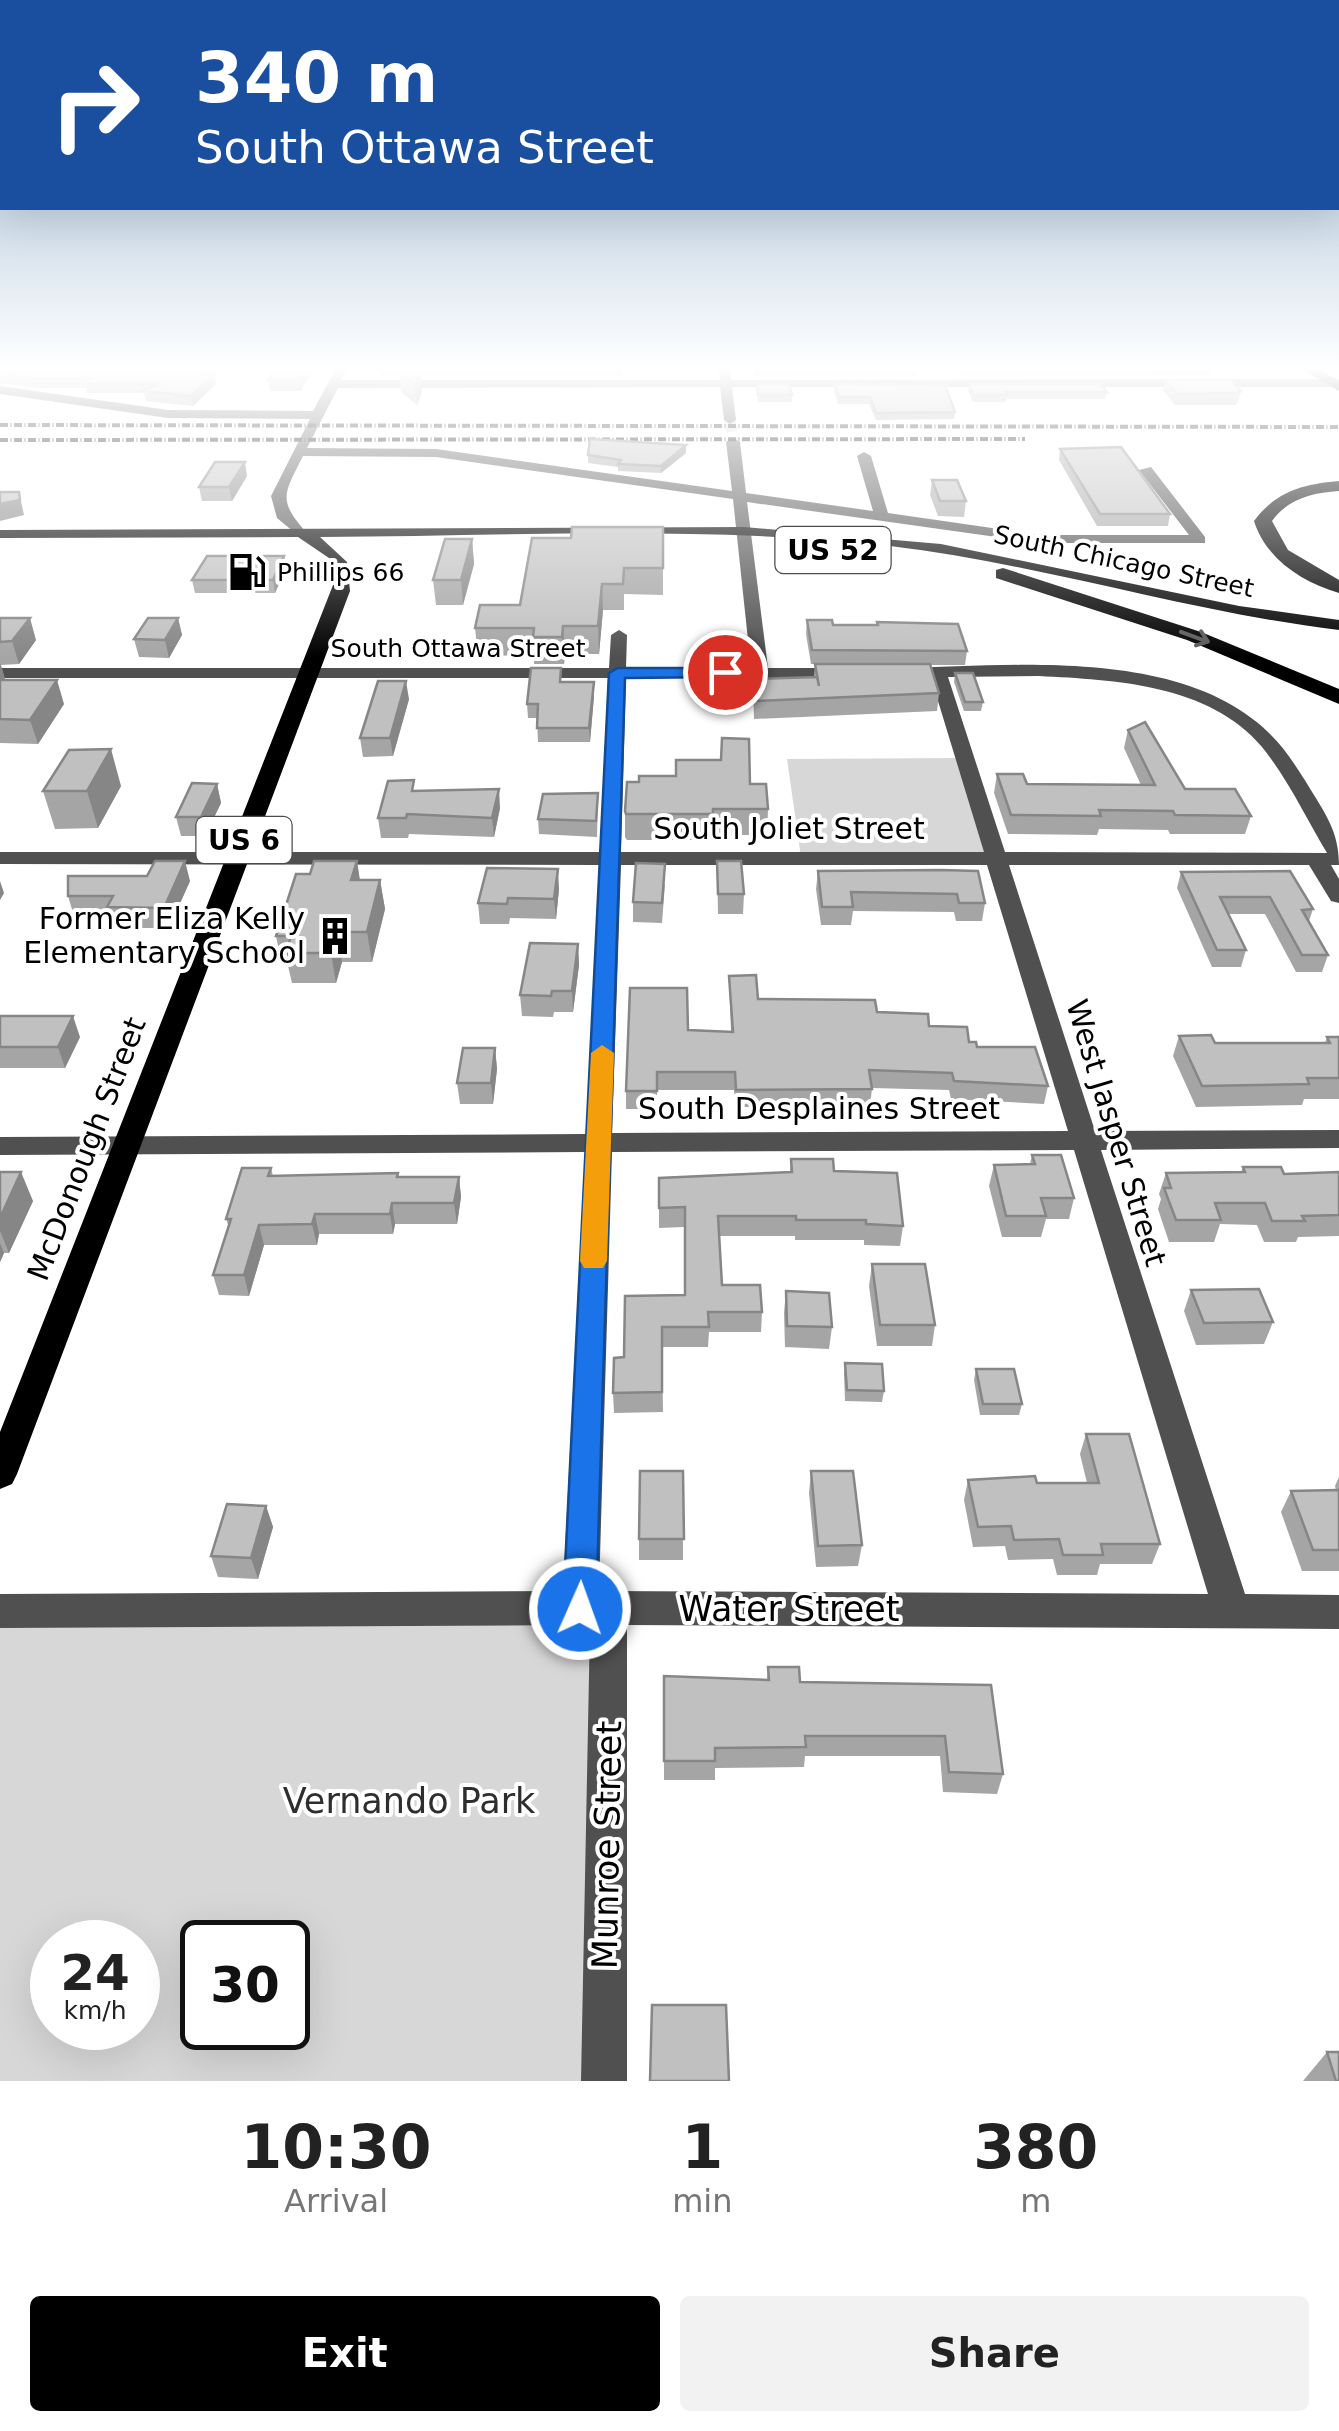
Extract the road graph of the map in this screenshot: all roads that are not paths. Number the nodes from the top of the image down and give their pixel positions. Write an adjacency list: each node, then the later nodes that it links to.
1 (292, 463): 10 (street)
2 (509, 463): 7 (street)
3 (736, 463): 7 (street)
4 (866, 463): 8 (street)
5 (1146, 470): 8 (street)
6 (1339, 486): 14 (highway)
7 (740, 495): 8 (street); 11 (street)
8 (882, 516)
9 (0, 534): 10 (main road, South Chicago Street)
10 (310, 538): 11 (main road, South Chicago Street / US 52); 12 (main road, South Chicago Street); 22 (main road, McDonough Street / US 6)
11 (744, 538): 13 (main road, South Chicago Street / US 52); 15 (main road, South Chicago Street / US 52); 18 (street)
12 (0, 546)
13 (1003, 574): 17 (main road, South Chicago Street / US 52); 25 (highway, one-way to 25)
14 (1339, 587)
15 (1339, 625)
16 (619, 635): 23 (street, Munroe Street)
17 (1339, 636)
18 (760, 672): 19 (street, South Ottawa Street); 23 (street, South Ottawa Street)
19 (859, 672)
20 (878, 672): 24 (street)
21 (0, 673): 22 (street, South Ottawa Street)
22 (310, 673): 23 (street, South Ottawa Street); 26 (main road, McDonough Street / US 6)
23 (618, 673): 30 (street, Munroe Street)
24 (938, 673): 28 (street, West Jasper Street); 29 (street)
25 (1339, 697)
26 (237, 857): 27 (street, South Joliet Street); 30 (street, South Joliet Street); 35 (main road, McDonough Street / US 6)
27 (0, 858)
28 (996, 858): 29 (street, South Joliet Street); 30 (street, South Joliet Street); 33 (street, West Jasper Street)
29 (1331, 858): 31 (street)
30 (610, 859): 34 (street, Munroe Street)
31 (1339, 896)
32 (1339, 1139): 33 (street, South Desplaines Street)
33 (1084, 1140): 34 (street, South Desplaines Street); 40 (street, West Jasper Street)
34 (598, 1142): 35 (street, South Desplaines Street); 38 (street, Munroe Street)
35 (126, 1145): 36 (street, South Desplaines Street); 37 (main road, McDonough Street / US 6)
36 (0, 1146)
37 (0, 1474)
38 (594, 1608): 39 (street, Water Street); 40 (street, Water Street); 42 (street, Munroe Street)
39 (0, 1611)
40 (1232, 1612): 41 (street, Water Street)
41 (1339, 1612)
42 (604, 2081)

